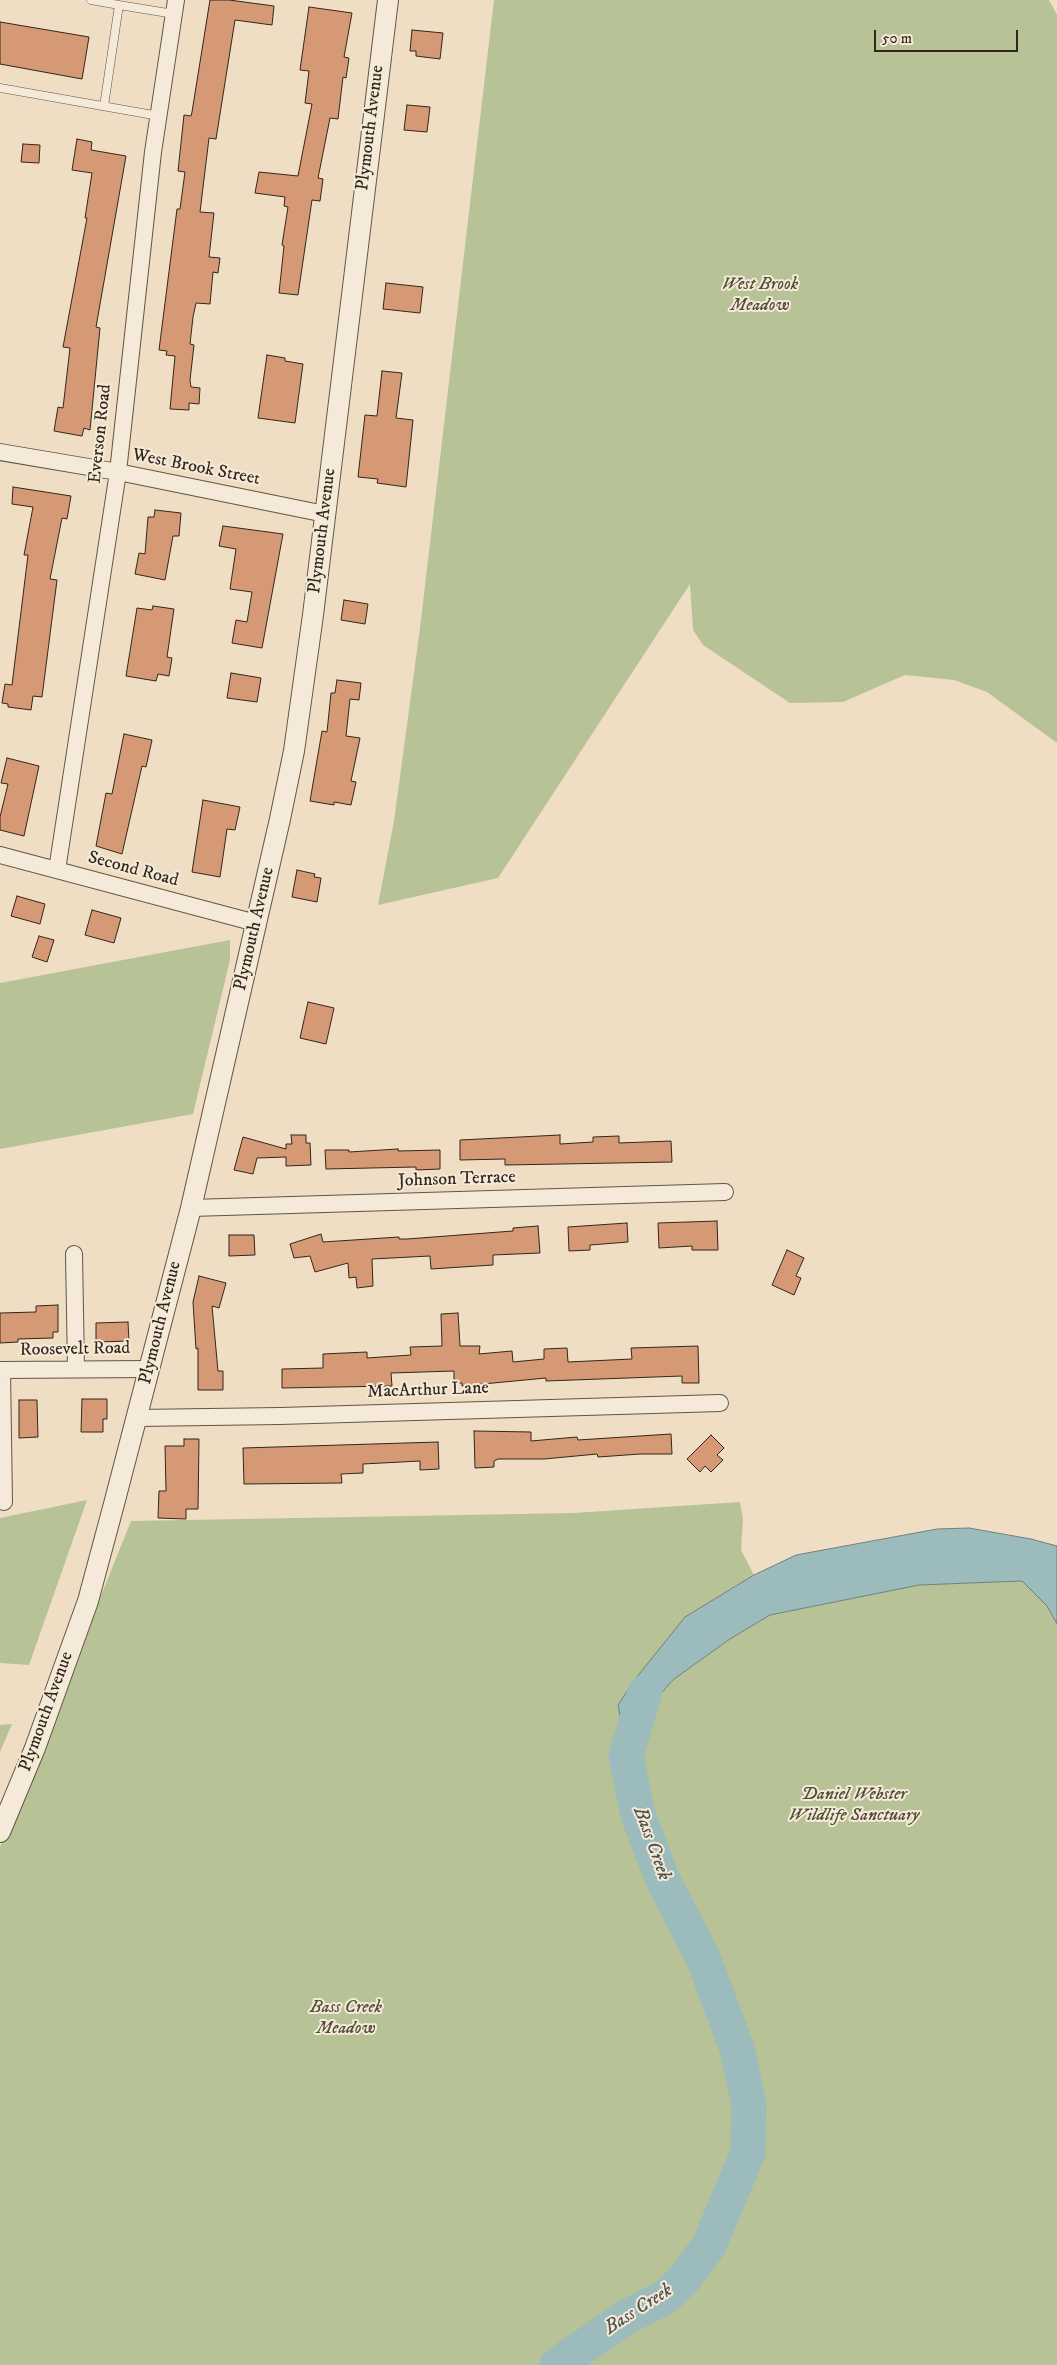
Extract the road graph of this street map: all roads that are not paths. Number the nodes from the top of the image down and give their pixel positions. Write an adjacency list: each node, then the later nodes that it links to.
1 (91, 0): 3 (lane)
2 (388, 0): 10 (street, Plymouth Avenue)
3 (119, 5): 4 (lane); 6 (lane)
4 (175, 7): 7 (street, Everson Road)
5 (0, 88): 6 (lane)
6 (104, 106): 7 (lane)
7 (159, 116): 9 (street, Everson Road)
8 (0, 452): 9 (street, West Brook Street)
9 (118, 472): 10 (street, West Brook Street); 12 (street, Everson Road)
10 (325, 514): 13 (street, Plymouth Avenue)
11 (0, 855): 12 (street, Second Road)
12 (57, 870): 13 (street, Second Road)
13 (256, 923): 15 (street, Plymouth Avenue)
14 (725, 1192): 15 (street, Johnson Terrace)
15 (191, 1208): 18 (street, Plymouth Avenue)
16 (74, 1254): 17 (street)
17 (76, 1369): 18 (street, Roosevelt Road); 19 (street, Roosevelt Road)
18 (150, 1369): 21 (street, Plymouth Avenue)
19 (1, 1370): 22 (street)
20 (720, 1403): 21 (street, MacArthur Lane)
21 (137, 1418): 23 (street, Plymouth Avenue)
22 (4, 1502)
23 (0, 1832)

